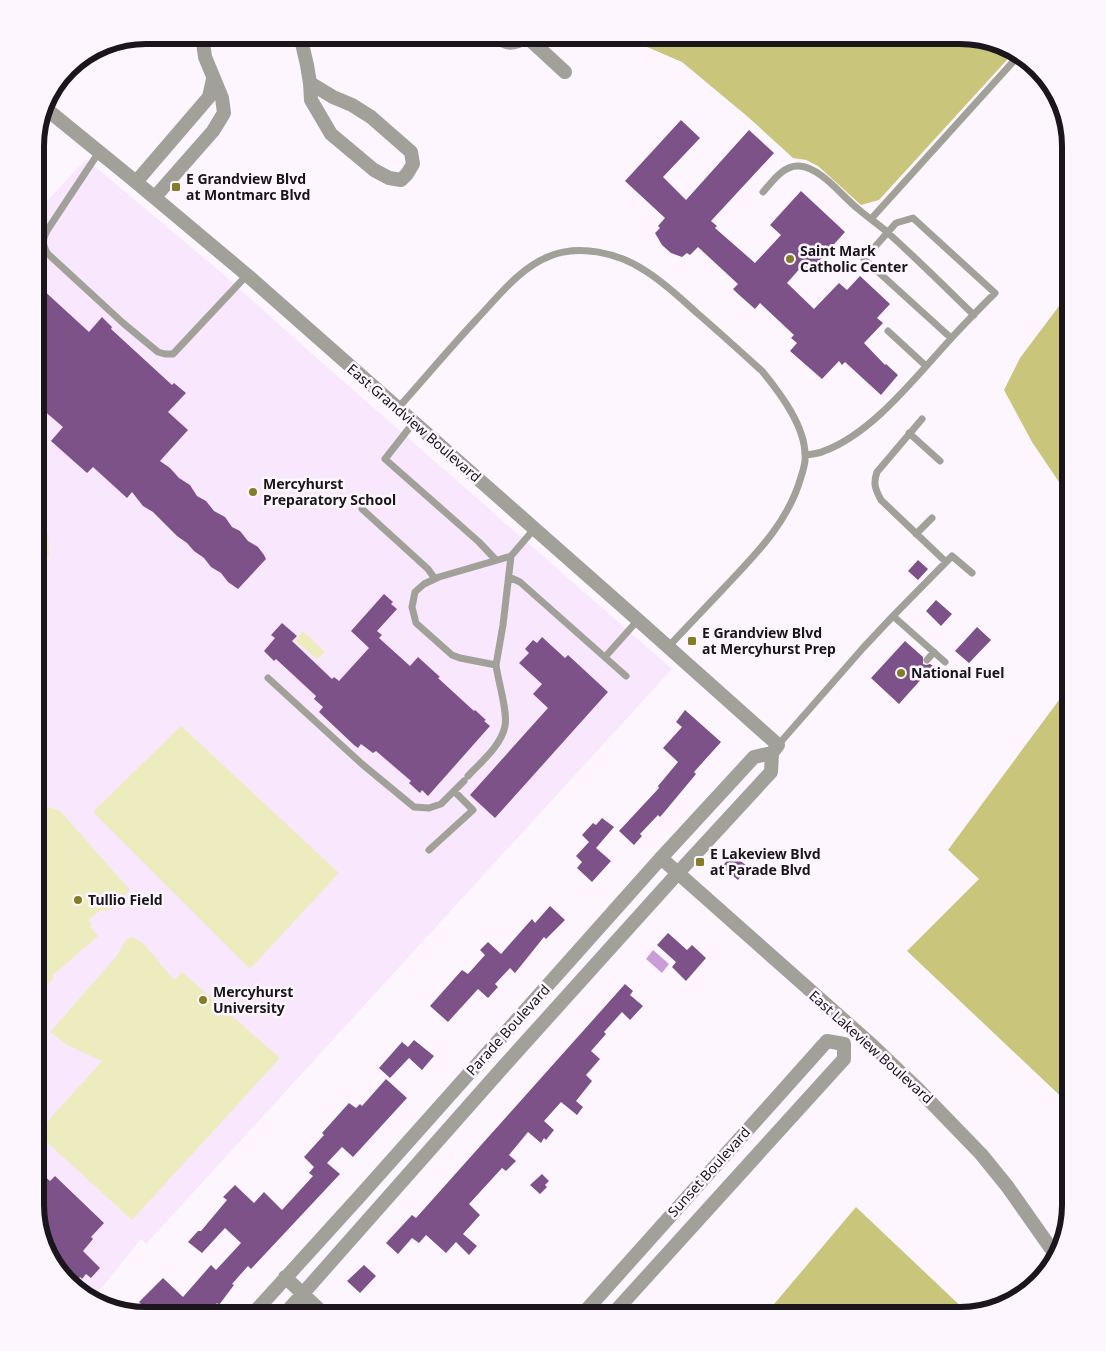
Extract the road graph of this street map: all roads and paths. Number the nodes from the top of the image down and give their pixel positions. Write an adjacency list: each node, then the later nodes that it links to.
1 (203, 44): 6 (street)
2 (302, 44): 7 (street)
3 (535, 44): 5 (street)
4 (1015, 60): 13 (lane)
5 (565, 72)
6 (213, 79): 10 (street); 12 (street)
7 (310, 83): 7 (street)
8 (50, 112): 9 (street, East Grandview Boulevard)
9 (99, 152): 10 (street, East Grandview Boulevard); 15 (lane)
10 (136, 182): 12 (street, East Grandview Boulevard)
11 (763, 192): 13 (lane)
12 (155, 197): 17 (street, East Grandview Boulevard)
13 (871, 219): 14 (lane)
14 (888, 232): 18 (lane); 18 (lane); 20 (lane)
15 (44, 238)
16 (44, 244): 17 (lane)
17 (247, 275): 22 (street, East Grandview Boulevard)
18 (974, 315): 20 (lane)
19 (888, 331): 21 (lane)
20 (951, 338): 21 (lane)
21 (926, 366): 26 (lane)
22 (398, 408): 24 (street, East Grandview Boulevard); 26 (lane)
23 (922, 419): 25 (lane)
24 (414, 422): 30 (street, East Grandview Boulevard); 33 (lane)
25 (909, 432): 27 (lane); 31 (lane)
26 (806, 455): 40 (lane)
27 (940, 461)
28 (362, 509): 37 (lane)
29 (932, 518): 31 (lane)
30 (535, 528): 32 (lane); 39 (street, East Grandview Boulevard)
31 (916, 534): 34 (lane)
32 (512, 556): 33 (lane); 36 (lane)
33 (496, 560): 37 (lane)
34 (946, 562): 35 (lane); 38 (lane)
35 (972, 572)
36 (509, 577): 42 (lane); 45 (lane)
37 (435, 579): 45 (lane)
38 (893, 616): 41 (lane); 48 (lane)
39 (638, 620): 40 (street, East Grandview Boulevard); 42 (lane)
40 (668, 647): 48 (street, East Grandview Boulevard)
41 (934, 652): 43 (lane); 44 (lane)
42 (604, 657): 46 (lane)
43 (927, 660)
44 (945, 662)
45 (496, 665): 49 (lane)
46 (626, 676)
47 (268, 678): 49 (lane)
48 (775, 749): 51 (street, Parade Boulevard); 52 (street, Parade Boulevard)
49 (454, 791): 50 (lane)
50 (428, 850)
51 (661, 858): 52 (street, East Lakeview Boulevard); 56 (street, Parade Boulevard)
52 (677, 874): 53 (street, East Lakeview Boulevard); 57 (street, Parade Boulevard)
53 (856, 1032): 54 (street, Sunset Boulevard); 55 (street, East Lakeview Boulevard)
54 (844, 1044): 61 (street, Sunset Boulevard); 62 (street, Sunset Boulevard)
55 (1052, 1250)
56 (285, 1277): 57 (street); 58 (street, Parade Boulevard)
57 (303, 1294): 59 (street, Parade Boulevard); 60 (street)
58 (258, 1307)
59 (291, 1307)
60 (316, 1307)
61 (589, 1307)
62 (619, 1307)

